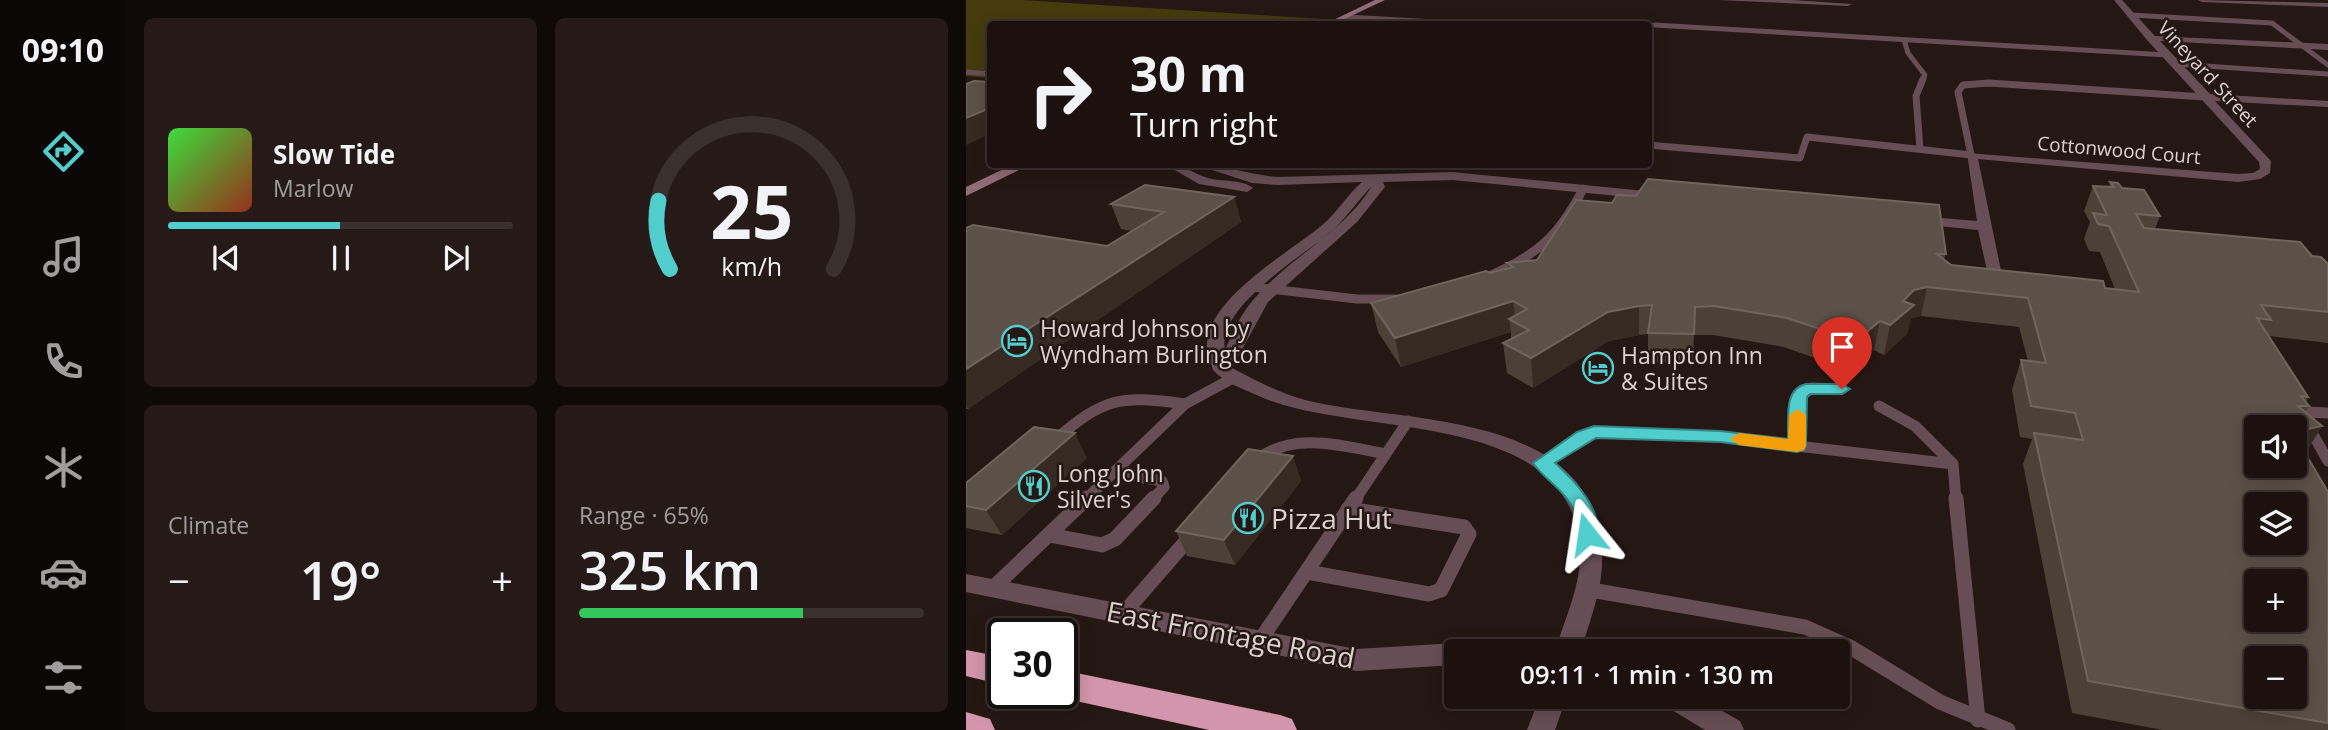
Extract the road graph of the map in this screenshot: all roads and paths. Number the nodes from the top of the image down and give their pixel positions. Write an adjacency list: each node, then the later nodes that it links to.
1 (1381, 0): 10 (main road)
2 (1722, 0): 3 (street)
3 (1802, 0)
4 (2118, 0): 9 (street, Vineyard Street)
5 (2202, 0): 7 (street)
6 (2313, 0): 8 (street)
7 (2242, 1): 8 (street)
8 (2326, 6)
9 (2131, 15): 14 (street, Vineyard Street); 16 (lane)
10 (1346, 17): 11 (main road); 12 (lane)
11 (1336, 21)
12 (1417, 21)
13 (1654, 25): 15 (lane)
14 (2150, 38): 16 (street); 18 (street, Vineyard Street)
15 (1904, 40): 18 (lane); 27 (lane)
16 (2304, 46): 17 (street); 20 (lane)
17 (2328, 47)
18 (2167, 55): 19 (street, Vineyard Street)
19 (2175, 65): 23 (lane); 24 (street, Vineyard Street)
20 (2328, 65)
21 (966, 72): 22 (lane)
22 (987, 74)
23 (2328, 74)
24 (2205, 97): 25 (street); 28 (lane); 32 (street, Vineyard Street)
25 (2328, 104)
26 (1652, 145): 27 (lane)
27 (1920, 149): 28 (lane)
28 (1971, 155): 32 (street, Cottonwood Court); 39 (street)
29 (1017, 168): 36 (main road)
30 (1178, 168): 34 (street)
31 (1216, 168): 33 (street)
32 (2264, 173)
33 (1378, 182): 34 (street); 35 (street); 42 (street)
34 (1359, 187): 41 (street)
35 (1583, 189): 37 (street); 40 (lane)
36 (966, 192)
37 (1680, 198)
38 (1901, 218): 39 (street)
39 (1984, 226): 43 (street)
40 (1481, 279)
41 (1252, 286): 42 (lane); 45 (street)
42 (1275, 289): 44 (lane); 45 (street)
43 (1997, 290)
44 (1402, 298)
45 (1228, 373): 47 (lane); 50 (street)
46 (1842, 389): 52 (lane)
47 (1185, 404): 51 (lane); 57 (lane)
48 (1879, 406): 56 (lane)
49 (2328, 413): 54 (lane)
50 (1408, 421): 53 (lane); 55 (street)
51 (1048, 446)
52 (1797, 446): 55 (lane); 56 (lane)
53 (1386, 454): 58 (lane); 59 (lane)
54 (2328, 461)
55 (1542, 463): 65 (street)
56 (1953, 464): 75 (lane)
57 (1113, 473): 61 (lane); 61 (lane)
58 (1243, 475)
59 (1349, 509): 62 (lane); 62 (lane)
60 (1200, 525): 66 (lane)
61 (1049, 535): 64 (lane)
62 (1307, 572): 68 (lane)
63 (966, 583): 64 (street, East Frontage Road)
64 (993, 588): 66 (street, East Frontage Road)
65 (1584, 589): 67 (street); 75 (lane)
66 (1123, 614): 68 (street, East Frontage Road)
67 (1571, 639)
68 (1259, 642): 69 (street, East Frontage Road)
69 (1444, 655)
70 (966, 663): 71 (highway)
71 (987, 668)
72 (1078, 687): 78 (highway)
73 (1549, 709): 79 (street)
74 (1694, 709): 80 (street)
75 (1978, 720): 81 (lane)
76 (966, 727): 77 (highway)
77 (978, 730)
78 (1280, 730)
79 (1541, 730)
80 (1730, 730)
81 (2008, 730)

